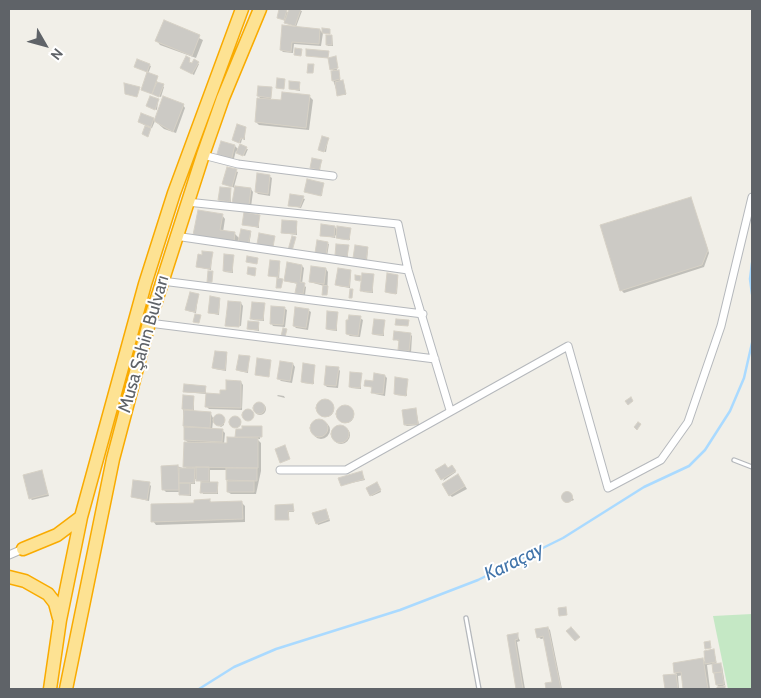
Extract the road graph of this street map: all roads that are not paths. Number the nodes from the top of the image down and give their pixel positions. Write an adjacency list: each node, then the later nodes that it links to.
1 (242, 9): 17 (highway, Musa Şahin Bulvarı)
2 (260, 9): 3 (highway, Musa Şahin Bulvarı)
3 (203, 154): 4 (street); 6 (highway, Musa Şahin Bulvarı)
4 (333, 176)
5 (752, 197): 13 (street)
6 (187, 202): 7 (highway, Musa Şahin Bulvarı); 8 (street)
7 (175, 236): 8 (street); 9 (highway, Musa Şahin Bulvarı)
8 (408, 270): 10 (street)
9 (162, 281): 10 (street); 11 (highway, Musa Şahin Bulvarı)
10 (423, 314): 12 (street)
11 (149, 323): 12 (street); 24 (highway, Musa Şahin Bulvarı)
12 (435, 359): 13 (street)
13 (450, 410): 16 (street)
14 (734, 460): 15 (lane)
15 (752, 467)
16 (280, 470)
17 (81, 517): 18 (highway); 22 (highway, Musa Şahin Bulvarı)
18 (23, 549): 19 (street)
19 (9, 554)
20 (9, 577): 22 (highway)
21 (466, 618): 25 (lane)
22 (60, 620): 23 (highway, Musa Şahin Bulvarı)
23 (50, 689)
24 (66, 689)
25 (479, 689)

